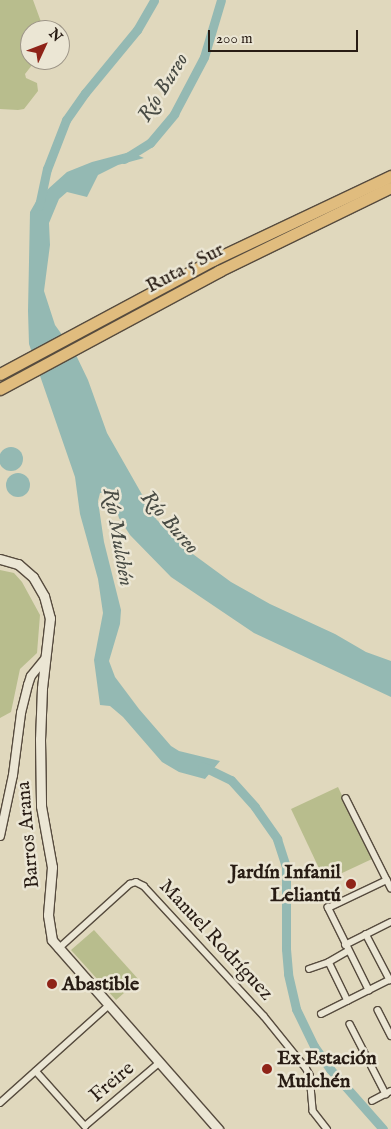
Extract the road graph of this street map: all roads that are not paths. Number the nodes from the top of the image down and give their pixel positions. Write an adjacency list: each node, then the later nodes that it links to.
1 (391, 176): 3 (highway, Ruta 5 Sur)
2 (391, 187): 4 (highway, Ruta 5 Sur)
3 (4, 371)
4 (0, 389)
5 (0, 559): 6 (main road, Barros Arana)
6 (45, 659): 8 (street); 14 (main road, Barros Arana)
7 (346, 798): 9 (street)
8 (0, 836)
9 (387, 880): 10 (street); 13 (street)
10 (391, 888)
11 (391, 922): 12 (street)
12 (366, 934): 13 (street); 17 (street)
13 (346, 948): 15 (street); 18 (street)
14 (58, 949): 20 (main road, Barros Arana); 31 (street, Manuel Rodríguez)
15 (329, 962): 16 (street); 19 (street)
16 (309, 969)
17 (390, 980): 18 (street)
18 (369, 991): 19 (street)
19 (348, 1001): 22 (street)
20 (108, 1006): 25 (main road, Barros Arana); 26 (street)
21 (378, 1010): 24 (street)
22 (321, 1014)
23 (350, 1024): 27 (street)
24 (391, 1036)
25 (159, 1063): 26 (street, Freire); 30 (main road, Barros Arana)
26 (36, 1071): 29 (street)
27 (388, 1092): 28 (street)
28 (372, 1100)
29 (0, 1103)
30 (218, 1129)
31 (327, 1129)

